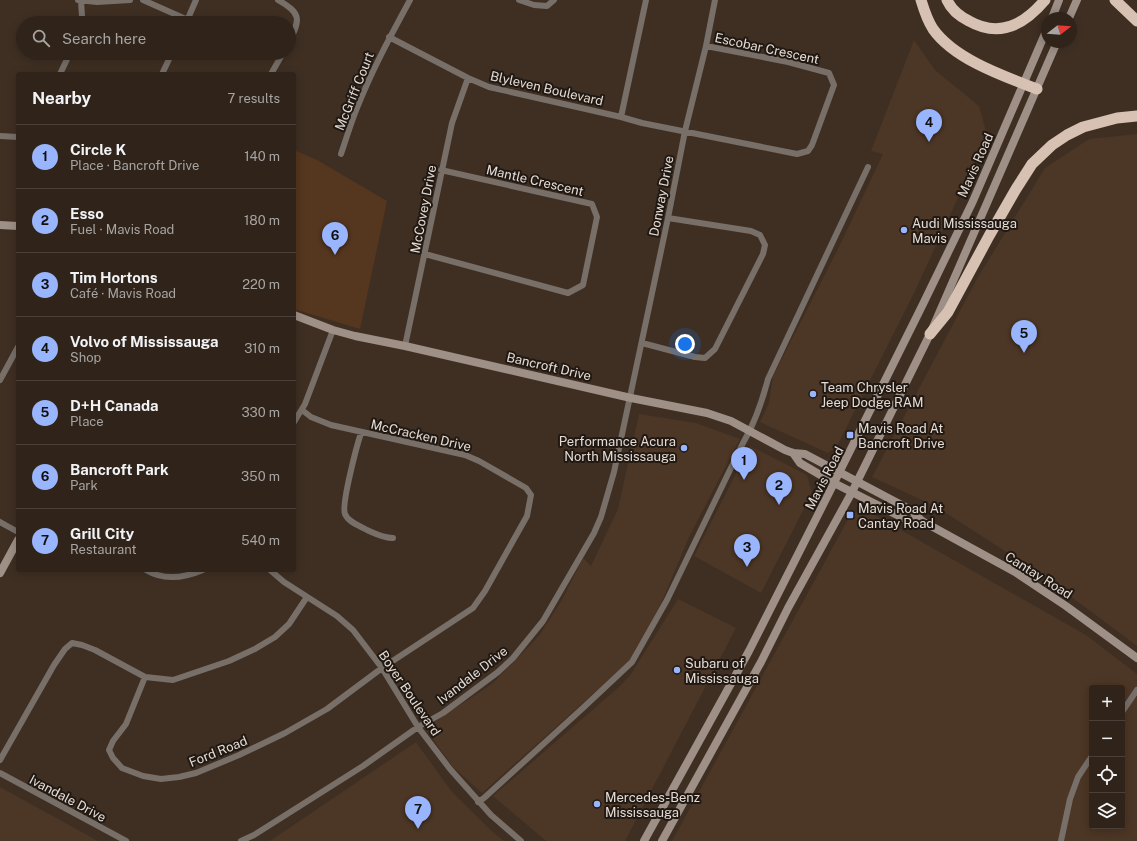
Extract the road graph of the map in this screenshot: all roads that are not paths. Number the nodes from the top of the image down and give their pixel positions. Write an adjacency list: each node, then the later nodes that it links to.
1 (79, 0): 2 (street); 19 (street)
2 (130, 0)
3 (142, 0): 20 (street)
4 (196, 0): 21 (street)
5 (278, 0): 22 (street)
6 (410, 0): 26 (street, McGriff Court)
7 (519, 0): 8 (street)
8 (554, 0)
9 (646, 0): 40 (street)
10 (715, 0): 28 (street, Donway Drive)
11 (921, 0): 37 (highway)
12 (947, 0): 13 (highway)
13 (1045, 0)
14 (1059, 0): 17 (main road)
15 (1077, 0): 18 (main road)
16 (1114, 0): 24 (highway)
17 (1054, 12)
18 (1072, 12)
19 (82, 16)
20 (176, 16)
21 (189, 16)
22 (296, 16)
23 (296, 16): 25 (street)
24 (1137, 21)
25 (296, 28)
26 (389, 37): 36 (street, Blyleven Boulevard); 44 (street, McGriff Court)
27 (1041, 43): 37 (main road, Mavis Road)
28 (706, 46): 41 (street, Donway Drive); 41 (street, Escobar Crescent)
29 (1054, 48): 38 (main road, Mavis Road)
30 (67, 60): 33 (street)
31 (169, 60): 34 (street)
32 (279, 60): 35 (street)
33 (61, 72)
34 (163, 72)
35 (272, 72)
36 (468, 78): 40 (street, Blyleven Boulevard); 46 (street, McCovey Drive)
37 (1024, 84): 38 (highway); 64 (main road, Mavis Road)
38 (1037, 89): 53 (main road, Mavis Road)
39 (1137, 116): 53 (highway)
40 (621, 117): 41 (street, Blyleven Boulevard)
41 (685, 131): 47 (street, Donway Drive)
42 (0, 136): 43 (street)
43 (16, 137)
44 (341, 154)
45 (868, 167): 61 (street)
46 (441, 170): 50 (street, McCovey Drive); 50 (street, Mantle Crescent)
47 (668, 218): 54 (street, Donway Drive); 54 (street)
48 (0, 225): 49 (main road)
49 (16, 226)
50 (425, 254): 55 (street, McCovey Drive)
51 (296, 317): 52 (main road, Bancroft Drive)
52 (333, 330): 55 (main road, Bancroft Drive); 59 (street)
53 (930, 334): 65 (main road, Mavis Road)
54 (642, 342): 58 (street, Donway Drive)
55 (405, 346): 58 (main road, Bancroft Drive)
56 (16, 351): 57 (street)
57 (0, 380)
58 (631, 398): 61 (main road, Bancroft Drive); 83 (street, Ivandale Drive)
59 (302, 410): 60 (street); 62 (street, McCracken Drive)
60 (296, 419)
61 (750, 431): 63 (main road, Bancroft Drive); 87 (street)
62 (361, 433): 71 (street); 79 (street, McCracken Drive)
63 (793, 453): 64 (main road, Bancroft Drive); 66 (main road, Bancroft Drive)
64 (840, 472): 65 (main road, Bancroft Drive); 66 (main road, Mavis Road)
65 (858, 481): 67 (main road, Mavis Road); 68 (main road, Cantay Road)
66 (834, 483): 67 (main road, Bancroft Drive); 91 (main road, Mavis Road)
67 (852, 492): 68 (main road, Cantay Road); 92 (main road, Mavis Road)
68 (922, 521): 78 (main road, Cantay Road)
69 (0, 522): 70 (street)
70 (16, 531)
71 (393, 538)
72 (16, 544): 76 (main road)
73 (150, 572): 74 (street)
74 (198, 572)
75 (272, 572): 77 (street, Boyer Boulevard)
76 (0, 573)
77 (307, 597): 79 (street, Boyer Boulevard); 80 (street)
78 (1137, 658)
79 (382, 668): 80 (street, Ford Road); 83 (street, Boyer Boulevard)
80 (145, 676): 85 (street)
81 (1137, 690): 82 (street)
82 (1125, 708)
83 (418, 727): 87 (street, Boyer Boulevard); 89 (street, Ivandale Drive)
84 (1091, 757): 93 (street)
85 (0, 760)
86 (0, 773): 88 (street, Ivandale Drive)
87 (478, 802): 90 (street, Boyer Boulevard)
88 (126, 841)
89 (241, 841)
90 (521, 841)
91 (644, 841)
92 (662, 841)
93 (1061, 841)

